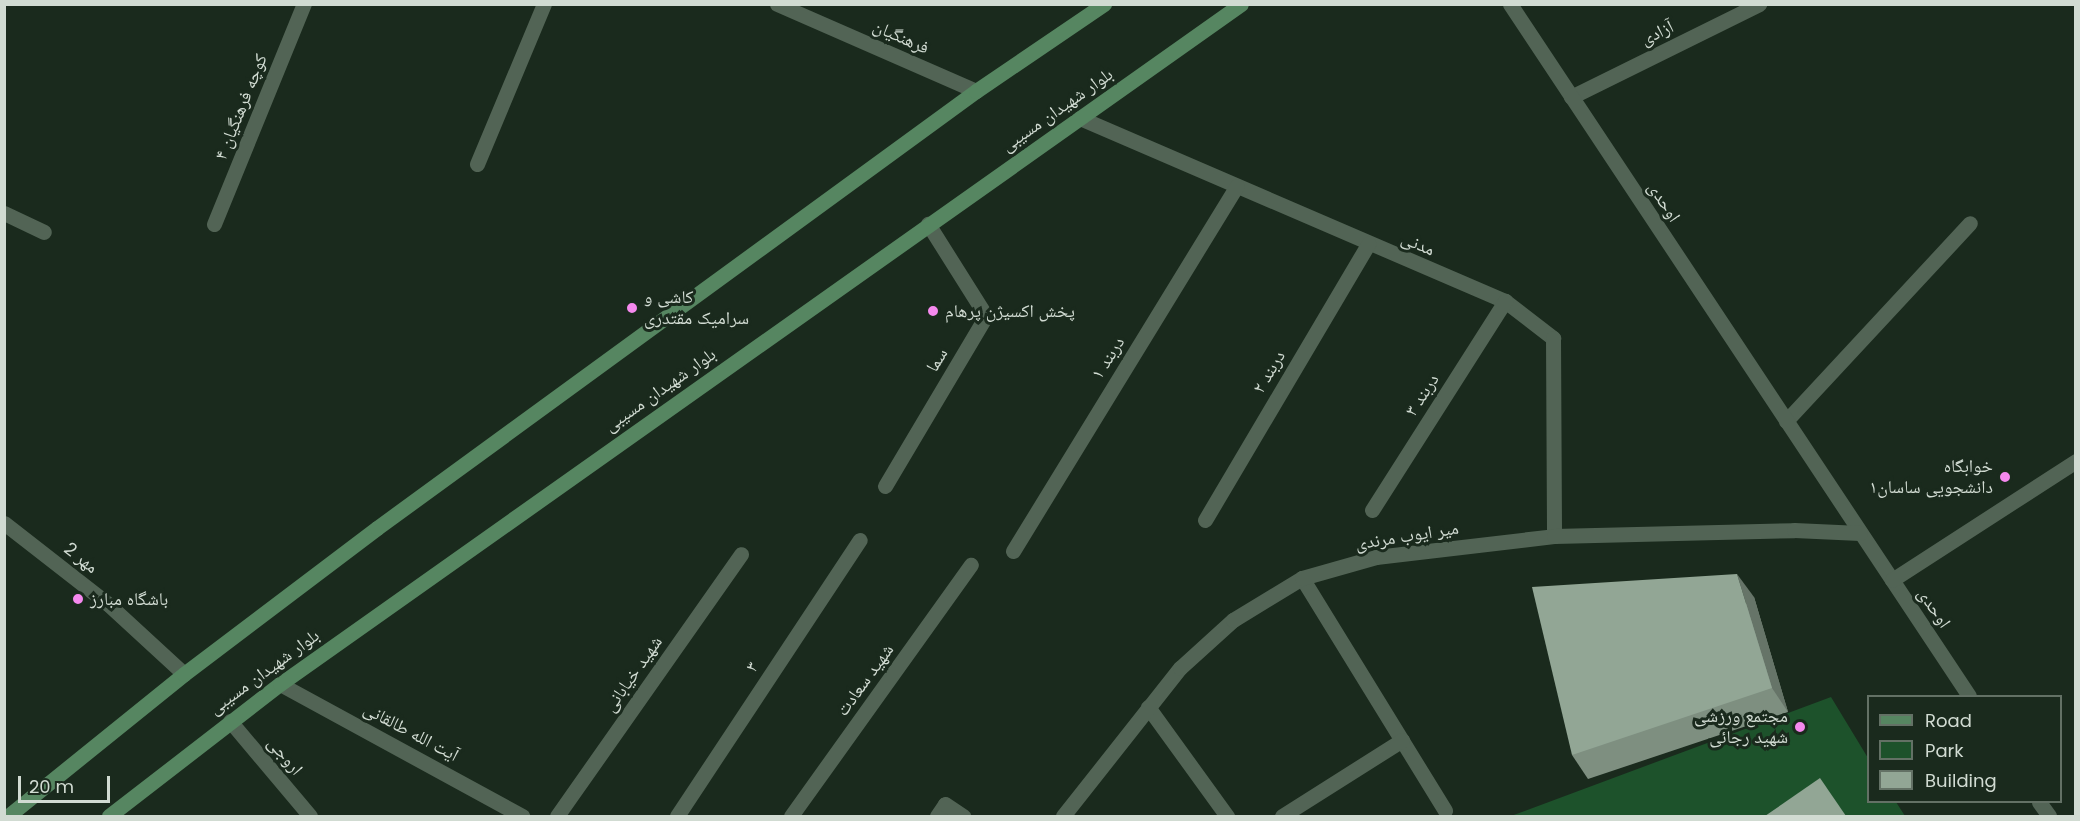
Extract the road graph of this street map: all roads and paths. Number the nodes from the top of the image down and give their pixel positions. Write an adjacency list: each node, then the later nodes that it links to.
1 (304, 4): 15 (street, کوچه فرهنگیان ۴)
2 (544, 4): 11 (street)
3 (777, 4): 8 (street, فرهنگیان)
4 (1104, 4): 8 (main road)
5 (1240, 4): 10 (main road, بلوار شهیدان مسیبی)
6 (1510, 4): 9 (street, اوحدی)
7 (1759, 4): 9 (street, آزادی)
8 (976, 91): 34 (main road)
9 (1571, 97): 20 (street, اوحدی)
10 (1080, 118): 12 (street, مدنی); 16 (main road, بلوار شهیدان مسیبی)
11 (477, 164)
12 (1237, 186): 18 (street, مدنی); 29 (street, دربند ۱)
13 (4, 213): 17 (street)
14 (1970, 223): 20 (street)
15 (214, 224)
16 (928, 224): 22 (street, سما); 35 (main road, بلوار شهیدان مسیبی)
17 (44, 232)
18 (1368, 244): 19 (street, مدنی); 24 (street, دربند ۲)
19 (1505, 301): 23 (street, دربند ۳); 27 (street, مدنی)
20 (1786, 421): 26 (street, اوحدی)
21 (2076, 461): 33 (street)
22 (885, 486)
23 (1372, 510)
24 (1204, 520)
25 (4, 523): 34 (street, مهر 2)
26 (1860, 533): 27 (street, میر ایوب مرندی); 33 (street, اوحدی)
27 (1554, 536): 32 (street, میر ایوب مرندی)
28 (860, 540): 47 (street, ۳)
29 (1013, 551)
30 (741, 554): 46 (street, شهید خیابانی)
31 (971, 565): 48 (street, شهید سعادت)
32 (1302, 578): 37 (street, میر ایوب مرندی); 39 (street)
33 (1892, 580): 36 (street, اوحدی)
34 (184, 674): 42 (main road)
35 (280, 684): 38 (main road, بلوار شهیدان مسیبی); 45 (street, آیت الله طالقانی)
36 (1968, 695)
37 (1148, 707): 51 (street, میر ایوب مرندی); 52 (street)
38 (230, 721): 43 (main road, بلوار شهیدان مسیبی); 44 (street, اروجی)
39 (1402, 740): 41 (street); 53 (street)
40 (2040, 803): 54 (street)
41 (1445, 810)
42 (8, 816)
43 (109, 816)
44 (310, 816)
45 (522, 816)
46 (557, 816)
47 (677, 816)
48 (791, 816)
49 (937, 816): 50 (street)
50 (963, 816)
51 (1063, 816)
52 (1227, 816)
53 (1282, 816)
54 (2049, 816)

